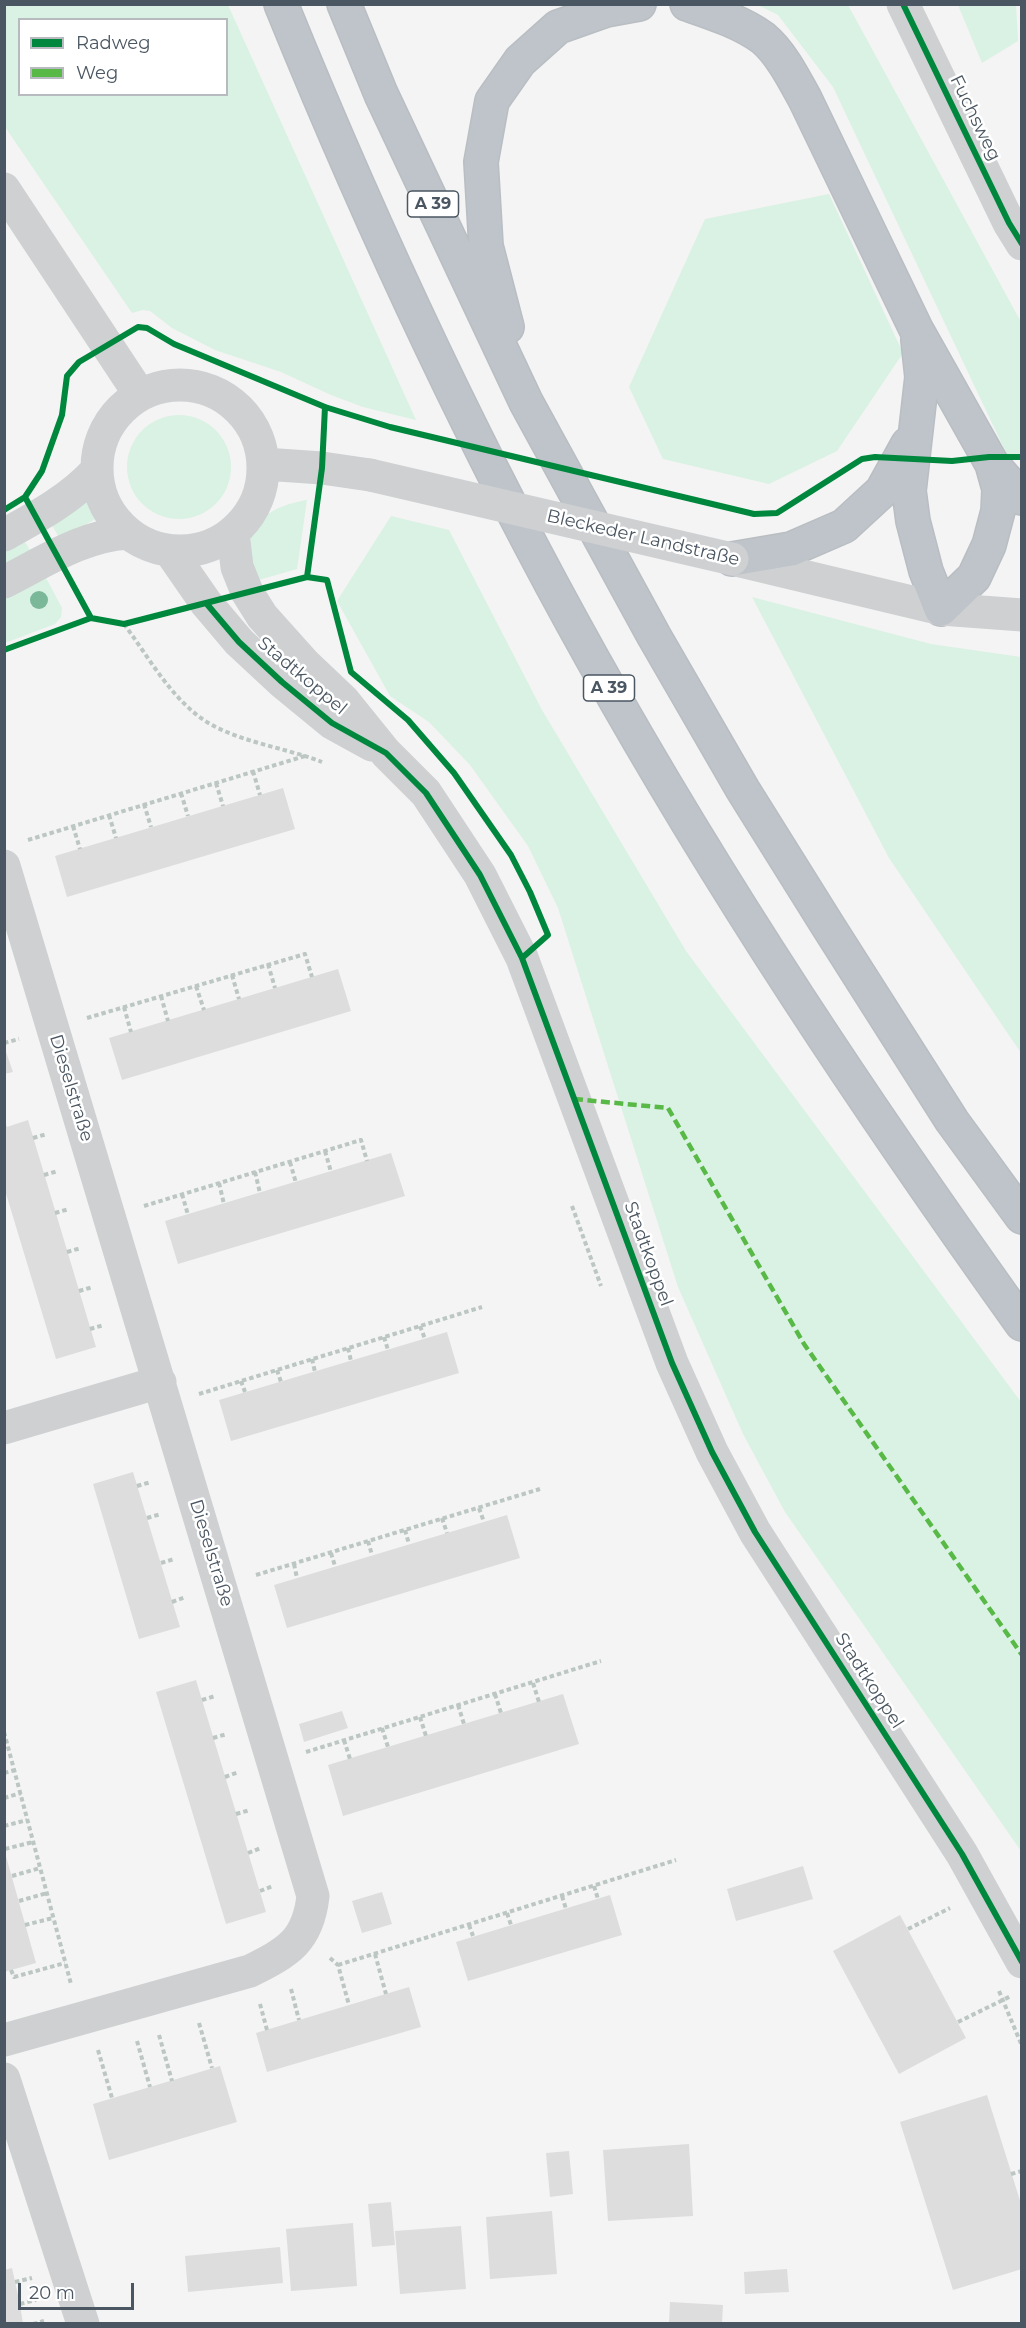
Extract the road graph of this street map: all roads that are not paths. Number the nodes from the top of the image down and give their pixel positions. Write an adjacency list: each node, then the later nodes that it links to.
1 (281, 4): 27 (highway, A 39)
2 (344, 4): 10 (highway, A 39)
3 (639, 4): 10 (highway)
4 (687, 4): 8 (highway)
5 (903, 4): 7 (street, Fuchsweg)
6 (4, 189): 9 (street)
7 (1022, 244)
8 (916, 329): 11 (highway); 13 (highway)
9 (140, 395): 12 (street); 14 (street)
10 (526, 402): 26 (highway, A 39)
11 (917, 427): 20 (highway); 22 (highway)
12 (264, 464): 17 (street); 20 (street, Bleckeder Landstraße, bridge)
13 (992, 464): 15 (highway); 22 (highway)
14 (96, 470): 16 (street); 18 (street)
15 (1022, 498)
16 (127, 532): 19 (street); 21 (street)
17 (233, 533): 19 (street); 24 (street, Stadtkoppel)
18 (4, 535)
19 (170, 551): 24 (street, Stadtkoppel)
20 (732, 559): 22 (street, Bleckeder Landstraße)
21 (4, 582)
22 (940, 609): 23 (street, Bleckeder Landstraße)
23 (1022, 615)
24 (386, 753): 30 (street, Stadtkoppel)
25 (4, 866): 28 (street, Dieselstraße)
26 (1022, 1217)
27 (1022, 1324)
28 (163, 1393): 29 (street); 31 (street, Dieselstraße)
29 (4, 1428)
30 (1022, 1962)
31 (4, 2040)
32 (4, 2079): 33 (street)
33 (83, 2324)

